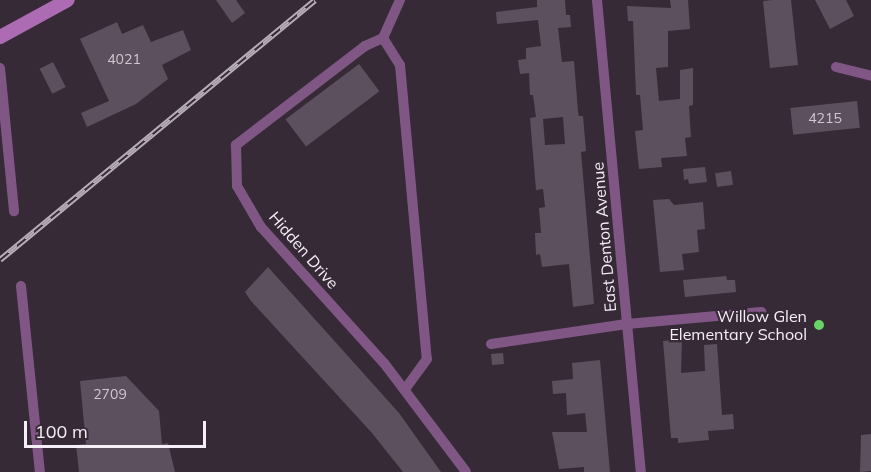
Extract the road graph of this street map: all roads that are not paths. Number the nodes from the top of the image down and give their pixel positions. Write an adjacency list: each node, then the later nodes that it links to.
1 (68, 0): 4 (street)
2 (400, 0): 5 (street)
3 (597, 0): 12 (street, East Denton Avenue)
4 (0, 37)
5 (382, 38): 14 (street); 14 (street, Hidden Drive)
6 (836, 67): 8 (street)
7 (0, 68): 9 (street)
8 (871, 76)
9 (14, 211)
10 (21, 286): 15 (street)
11 (761, 312): 12 (street)
12 (627, 324): 13 (street); 17 (street, East Denton Avenue)
13 (491, 344)
14 (405, 389): 16 (street, Hidden Drive)
15 (40, 472)
16 (466, 472)
17 (641, 472)

